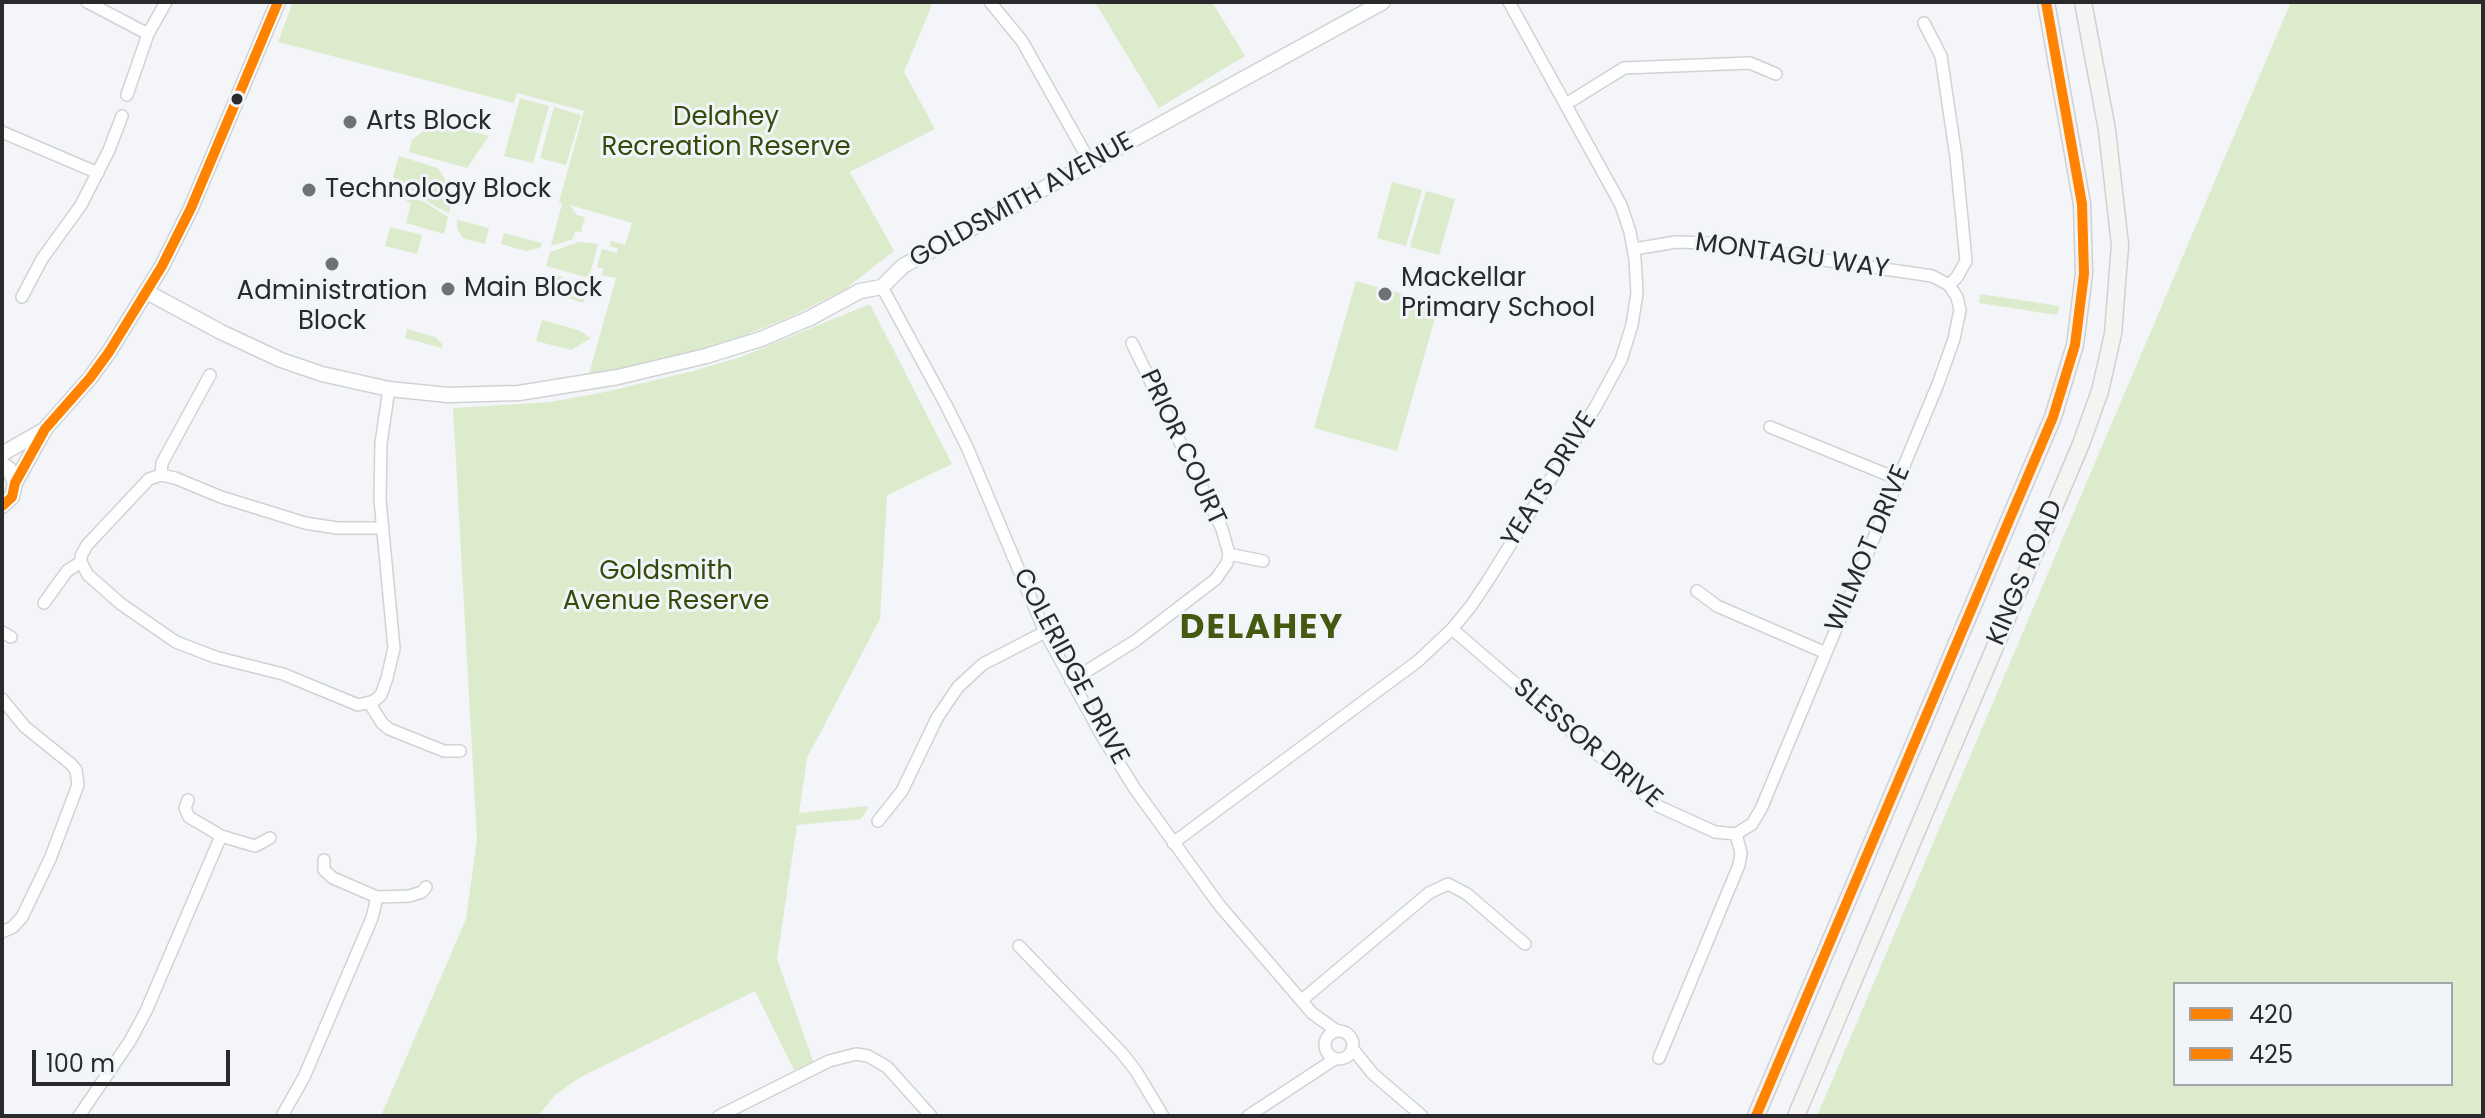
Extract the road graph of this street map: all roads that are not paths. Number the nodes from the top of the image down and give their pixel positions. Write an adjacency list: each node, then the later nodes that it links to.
1 (87, 2): 10 (street)
2 (166, 2): 10 (street)
3 (278, 2): 21 (street)
4 (990, 2): 16 (street)
5 (1383, 2): 16 (street, GOLDSMITH AVENUE)
6 (1509, 2): 13 (street, YEATS DRIVE)
7 (2046, 2): 75 (main road, KINGS ROAD)
8 (2083, 2): 76 (main road, KINGS ROAD)
9 (1924, 23): 19 (street)
10 (148, 34): 12 (street)
11 (1776, 74): 13 (street)
12 (127, 95)
13 (1566, 104): 18 (street, YEATS DRIVE)
14 (122, 116): 17 (street)
15 (2, 132): 17 (street)
16 (1091, 164): 20 (street, GOLDSMITH AVENUE)
17 (98, 173): 22 (street)
18 (1634, 249): 19 (street, MONTAGU WAY); 40 (street, YEATS DRIVE)
19 (1949, 285): 31 (street, WILMOT DRIVE)
20 (882, 287): 25 (street, GOLDSMITH AVENUE); 41 (street, COLERIDGE DRIVE)
21 (147, 292): 25 (street, GOLDSMITH AVENUE); 27 (street)
22 (22, 297)
23 (1132, 343): 35 (street, PRIOR COURT)
24 (210, 375): 30 (street)
25 (389, 389): 34 (street)
26 (1770, 427): 31 (street)
27 (45, 429): 28 (street); 32 (street)
28 (2, 454)
29 (2, 464): 32 (street)
30 (161, 475): 34 (street); 37 (street)
31 (1898, 479): 42 (street, WILMOT DRIVE)
32 (15, 483): 33 (street)
33 (2, 506)
34 (381, 528): 45 (street)
35 (1229, 554): 36 (street, PRIOR COURT); 43 (street, PRIOR COURT)
36 (1263, 561)
37 (81, 562): 39 (street); 45 (street)
38 (1697, 591): 42 (street)
39 (44, 603)
40 (1452, 629): 49 (street, SLESSOR DRIVE); 52 (street, YEATS DRIVE)
41 (1045, 632): 43 (street, COLERIDGE DRIVE); 48 (street)
42 (1826, 653): 49 (street, WILMOT DRIVE)
43 (1071, 681): 52 (street, COLERIDGE DRIVE)
44 (2, 699): 56 (street)
45 (370, 704): 46 (street)
46 (460, 751)
47 (188, 800): 50 (street)
48 (878, 821)
49 (1736, 834): 64 (street)
50 (221, 836): 51 (street); 68 (street)
51 (270, 838)
52 (1173, 843): 59 (street, COLERIDGE DRIVE)
53 (324, 860): 55 (street)
54 (426, 887): 55 (street)
55 (377, 897): 69 (street)
56 (2, 932)
57 (1525, 944): 59 (street)
58 (1019, 946): 72 (street)
59 (1302, 1000): 60 (street, COLERIDGE DRIVE)
60 (1312, 1013): 61 (street, COLERIDGE DRIVE); 62 (street, COLERIDGE DRIVE)
61 (1337, 1031): 62 (street); 63 (street)
62 (1325, 1045): 65 (street); 67 (street)
63 (1352, 1048): 65 (street); 66 (street)
64 (1659, 1058)
65 (1339, 1059): 66 (street); 67 (street)
66 (1373, 1074): 74 (street)
67 (1308, 1076): 73 (street)
68 (79, 1116)
69 (282, 1116)
70 (719, 1116): 71 (street)
71 (931, 1116)
72 (1163, 1116)
73 (1248, 1116)
74 (1422, 1116)
75 (1756, 1116)
76 (1796, 1116)

